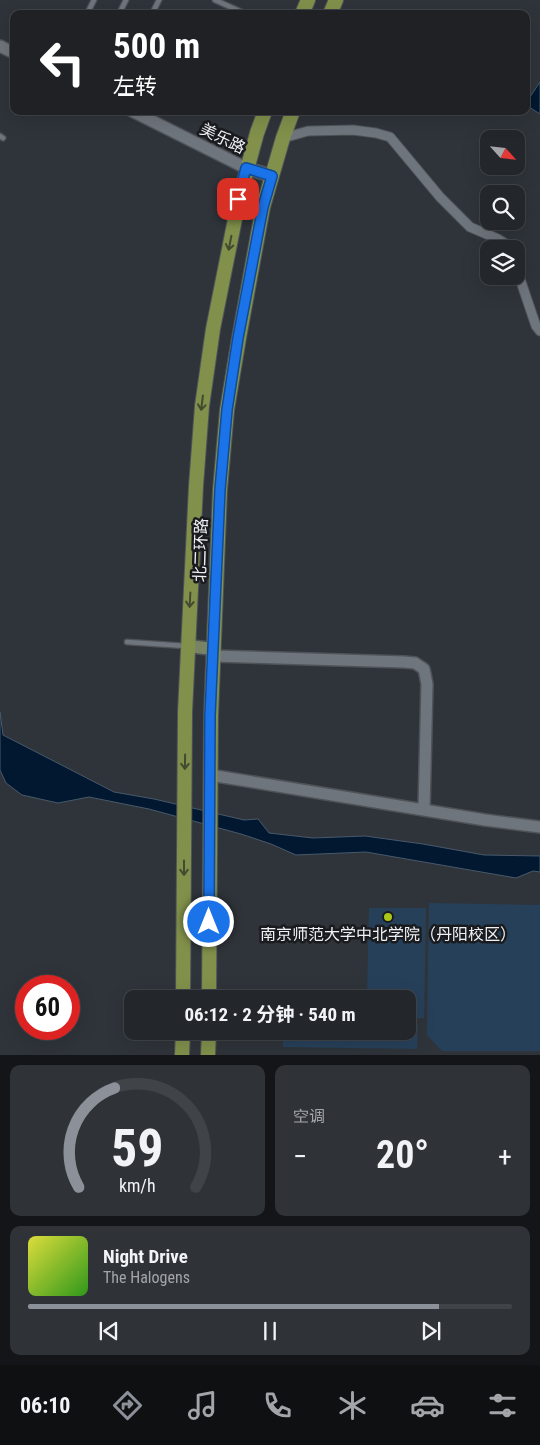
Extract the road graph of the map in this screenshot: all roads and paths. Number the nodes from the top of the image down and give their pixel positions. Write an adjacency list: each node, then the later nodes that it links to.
1 (216, 0): 2 (lane)
2 (237, 10)
3 (140, 115): 7 (street, 美乐路)
4 (264, 115): 7 (main road, 北二环路)
5 (292, 115): 6 (main road, 北二环路)
6 (283, 138): 8 (main road, 北二环路); 9 (street)
7 (246, 168): 8 (main road); 13 (main road, 北二环路, one-way to 13)
8 (272, 176): 14 (main road, 北二环路)
9 (500, 240)
10 (522, 285): 11 (street)
11 (540, 331)
12 (127, 642): 13 (lane)
13 (188, 646): 14 (main road); 18 (main road, 北二环路, one-way to 18)
14 (213, 653): 15 (main road, 北二环路); 16 (street)
15 (210, 775): 16 (street); 19 (main road, 北二环路)
16 (424, 810): 17 (street)
17 (540, 827)
18 (183, 990)
19 (209, 990)
20 (183, 1040): 22 (main road)
21 (208, 1040): 23 (main road)
22 (182, 1055)
23 (208, 1055)

